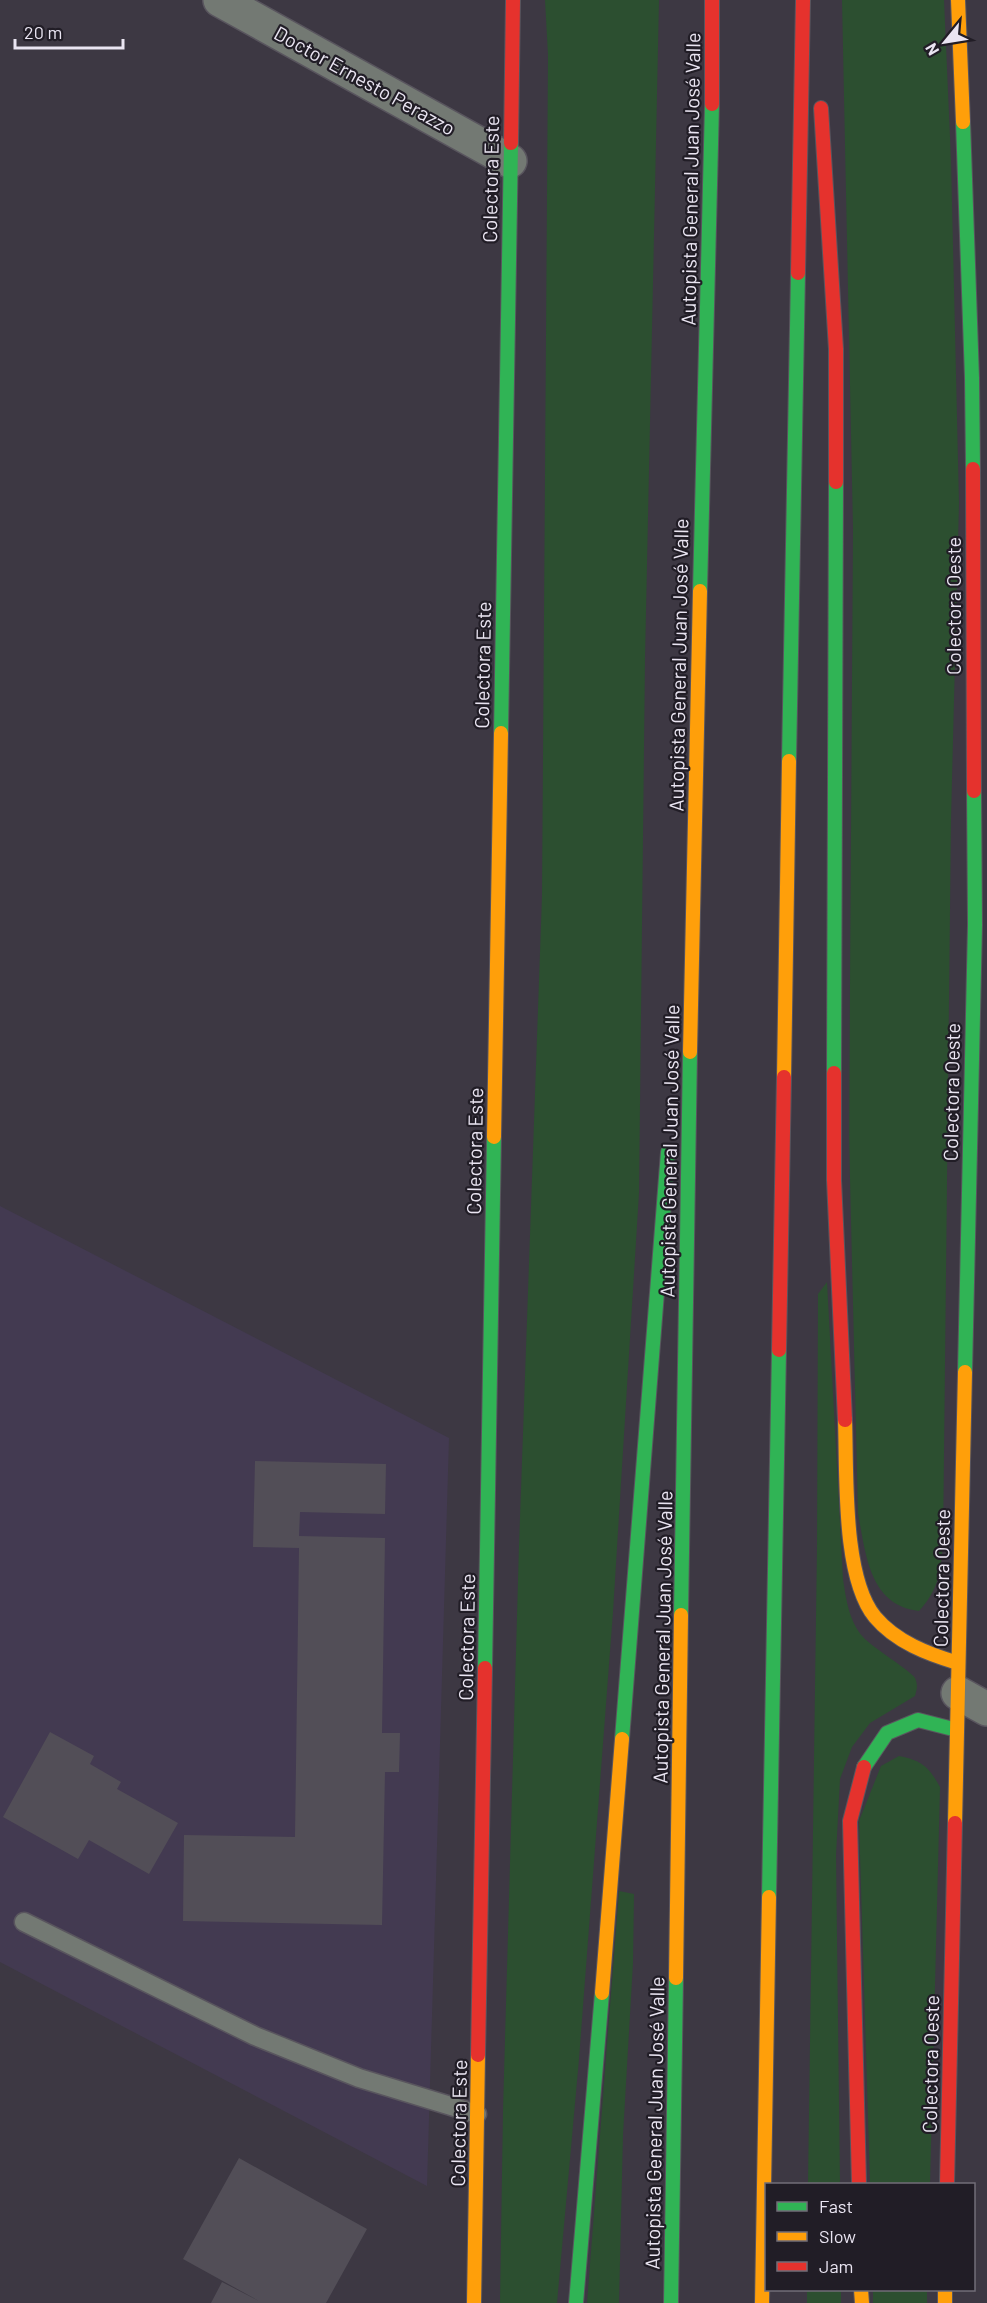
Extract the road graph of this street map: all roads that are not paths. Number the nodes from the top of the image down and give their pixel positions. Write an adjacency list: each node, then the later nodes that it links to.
1 (220, 0): 9 (street, Doctor Ernesto Perazzo)
2 (513, 0): 9 (main road, Colectora Este)
3 (712, 0): 10 (main road, Autopista General Juan José Valle)
4 (803, 0): 25 (main road)
5 (814, 0): 7 (main road)
6 (958, 0): 11 (main road, Colectora Oeste)
7 (816, 35)
8 (820, 93): 15 (main road)
9 (510, 161): 19 (main road, Colectora Este)
10 (693, 845): 13 (main road); 24 (main road, Autopista General Juan José Valle)
11 (980, 851): 12 (main road, Colectora Oeste)
12 (981, 925): 15 (main road, Colectora Oeste)
13 (676, 1058)
14 (669, 1140): 23 (main road)
15 (958, 1678): 16 (street); 17 (main road, Colectora Oeste)
16 (987, 1709)
17 (957, 1730): 20 (main road); 21 (main road, Colectora Oeste)
18 (24, 1922): 19 (lane)
19 (477, 2114): 22 (main road, Colectora Este)
20 (859, 2183)
21 (947, 2183)
22 (474, 2303)
23 (576, 2303)
24 (671, 2303)
25 (762, 2303)

